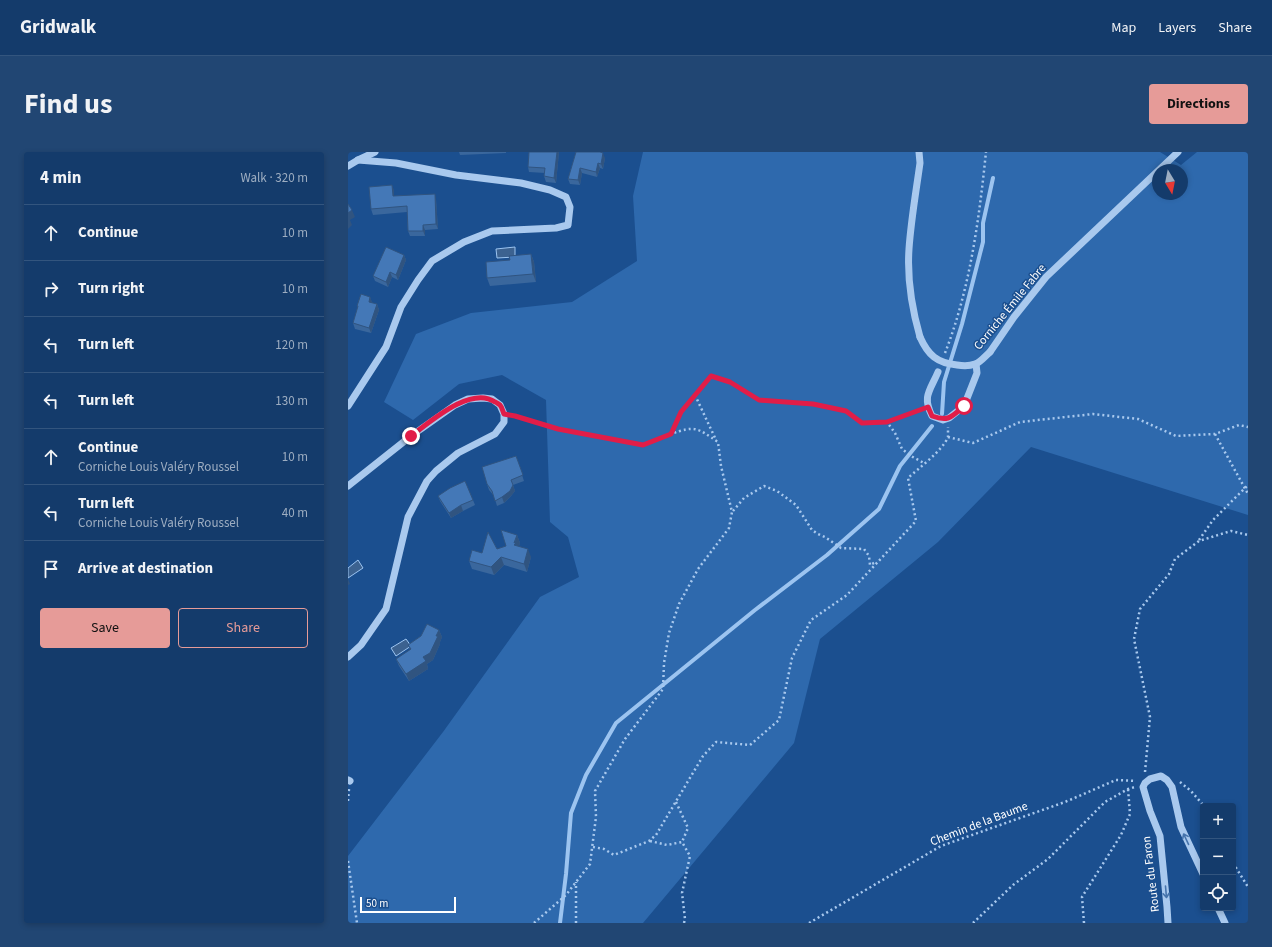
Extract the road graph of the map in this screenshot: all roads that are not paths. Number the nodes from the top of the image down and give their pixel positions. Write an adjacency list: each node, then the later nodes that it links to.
1 (375, 152): 4 (street)
2 (919, 152): 6 (street, Corniche Émile Fabre, bridge)
3 (1178, 152): 6 (street, Corniche Émile Fabre, bridge)
4 (358, 160): 5 (street); 8 (street)
5 (348, 166)
6 (976, 364): 7 (street)
7 (938, 372)
8 (348, 406)
9 (348, 486): 10 (street)
10 (348, 657)
11 (1200, 868): 13 (street, Route du Faron, one-way to 13)
12 (1219, 911): 14 (street)
13 (1168, 923)
14 (1225, 923)

